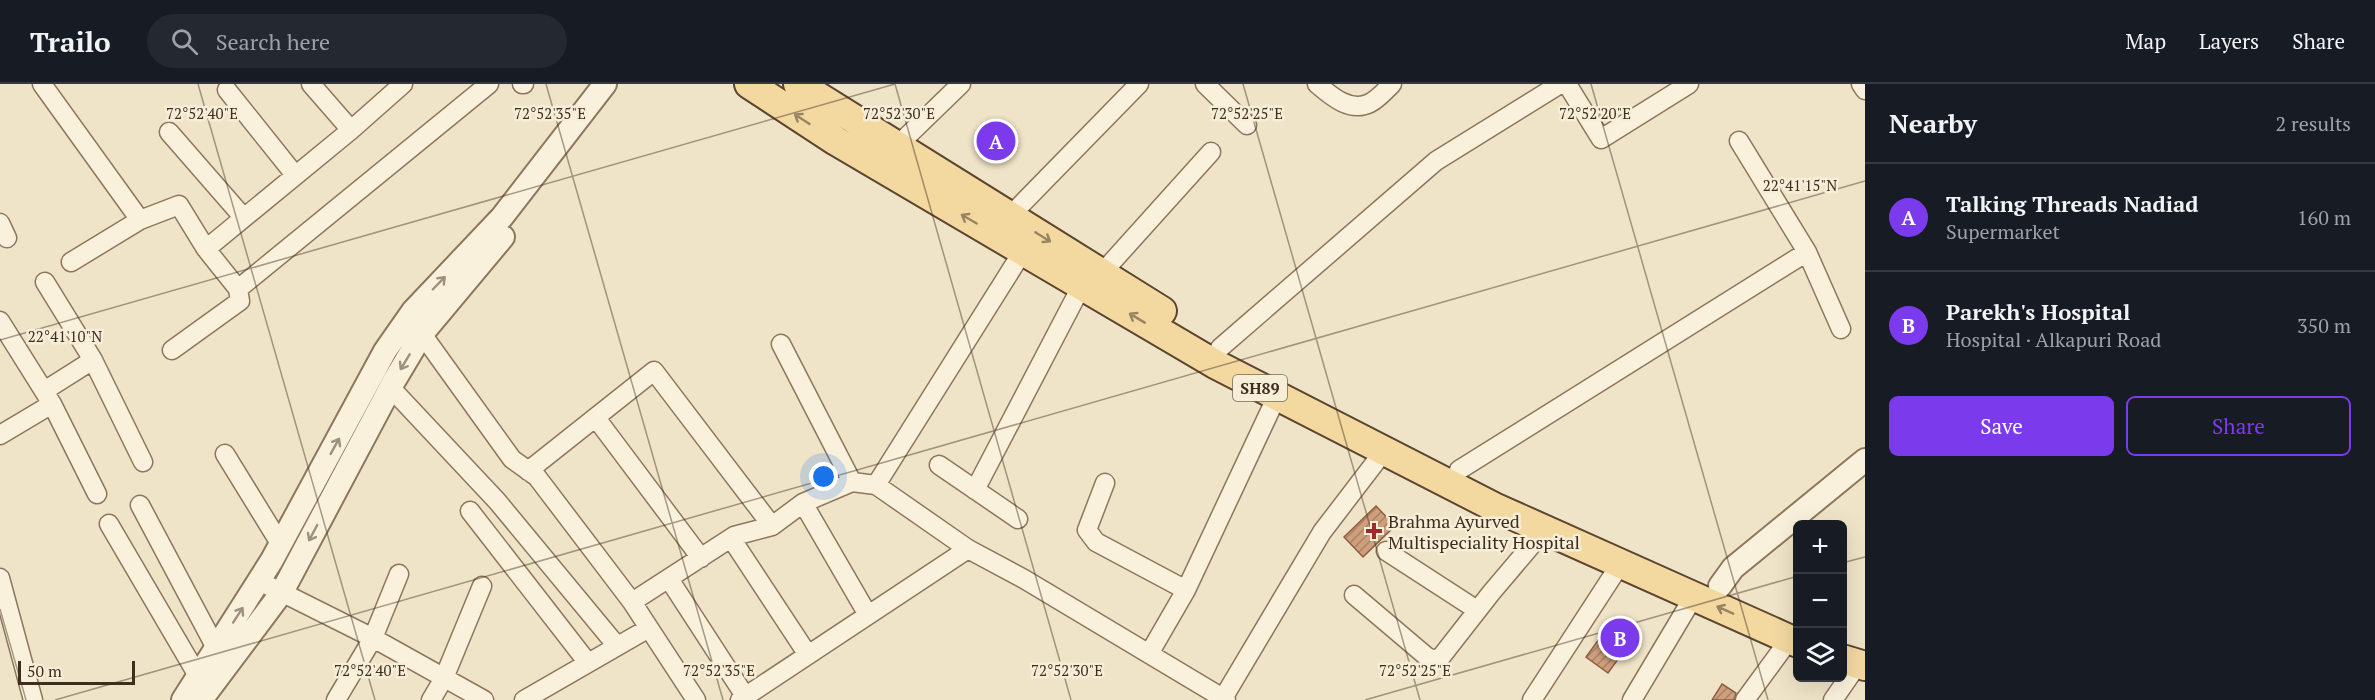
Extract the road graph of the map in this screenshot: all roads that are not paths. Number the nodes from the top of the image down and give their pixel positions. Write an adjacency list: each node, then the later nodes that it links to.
1 (42, 84): 29 (street)
2 (311, 84): 21 (street)
3 (489, 84): 36 (street)
4 (605, 84): 69 (street, one-way to 4)
5 (622, 84): 39 (street)
6 (748, 84): 31 (main road, SH89, one-way to 6)
7 (798, 84): 24 (main road, SH89)
8 (961, 84): 24 (street)
9 (1139, 84): 27 (street)
10 (1205, 84): 20 (street)
11 (1317, 84): 12 (street)
12 (1392, 84)
13 (1560, 84): 41 (street)
14 (1567, 84): 15 (street)
15 (1689, 84)
16 (1862, 84): 19 (street)
17 (400, 85): 21 (street)
18 (227, 90): 26 (street)
19 (1865, 90)
20 (1248, 125)
21 (351, 130): 26 (street)
22 (169, 132): 28 (street)
23 (1739, 141): 32 (street)
24 (897, 146): 27 (main road, SH89)
25 (1211, 152): 34 (street)
26 (295, 175): 28 (street)
27 (1010, 216): 34 (main road, SH89, one-way to 34)
28 (243, 217): 30 (street)
29 (140, 220): 30 (street); 33 (street)
30 (206, 249): 36 (street)
31 (1023, 250): 34 (main road, SH89); 58 (street)
32 (1807, 252): 38 (street); 54 (street)
33 (71, 262)
34 (1092, 279): 41 (main road, SH89); 45 (main road, SH89, one-way to 34); 59 (street)
35 (45, 282): 43 (street)
36 (238, 289): 42 (street)
37 (0, 321): 46 (street)
38 (1841, 329)
39 (422, 334): 44 (street, one-way to 44); 55 (street)
40 (781, 344): 56 (street)
41 (1220, 348): 54 (main road, SH89)
42 (172, 350)
43 (93, 360): 46 (street); 52 (street)
44 (390, 387): 81 (street, one-way to 81); 91 (street)
45 (1277, 396): 49 (main road, SH89); 79 (street)
46 (48, 397): 48 (street); 60 (street)
47 (596, 418): 55 (street); 66 (street); 72 (street)
48 (0, 435)
49 (1384, 452): 67 (main road, SH89); 101 (street)
50 (225, 454): 69 (street)
51 (1865, 460): 80 (street)
52 (143, 462)
53 (939, 465): 59 (street)
54 (1459, 470): 80 (main road, SH89)
55 (528, 471): 83 (street)
56 (852, 482): 58 (street); 61 (street)
57 (1105, 483): 79 (street)
58 (876, 484): 70 (street)
59 (975, 490): 64 (street)
60 (97, 494)
61 (803, 503): 66 (street); 85 (street)
62 (140, 505): 92 (street)
63 (470, 511): 96 (street)
64 (1018, 519)
65 (110, 524): 97 (street)
66 (772, 526): 68 (street)
67 (1546, 528): 73 (main road, SH89); 84 (street)
68 (731, 538): 72 (street); 94 (street)
69 (281, 545): 77 (street)
70 (968, 549): 85 (street); 93 (street)
71 (1386, 551): 84 (street)
72 (701, 558): 76 (street)
73 (1621, 563): 80 (main road, SH89); 109 (street)
74 (399, 574): 88 (street)
75 (0, 578): 102 (street)
76 (669, 579): 83 (street); 100 (street)
77 (259, 581): 81 (street); 92 (street, one-way to 77)
78 (482, 586): 98 (street)
79 (1186, 590): 93 (street)
80 (1707, 591): 87 (main road, SH89); 110 (street)
81 (282, 592): 88 (street); 104 (street)
82 (1354, 595): 84 (street)
83 (632, 602): 86 (street)
84 (1477, 610)
85 (868, 615): 94 (street)
86 (649, 628): 91 (street); 99 (street)
87 (1793, 634)
88 (373, 638): 98 (street); 105 (street)
89 (1793, 638): 111 (street)
90 (1847, 645): 95 (main road)
91 (617, 646): 96 (street)
92 (216, 648): 97 (street)
93 (1149, 654): 101 (street)
94 (808, 655): 100 (street)
95 (1858, 659): 112 (street)
96 (588, 663): 108 (street)
97 (198, 676): 103 (street)
98 (444, 678): 106 (street); 107 (street)
99 (688, 698)
100 (743, 698)
101 (1224, 699)
102 (33, 700)
103 (183, 700)
104 (201, 700)
105 (336, 700)
106 (431, 700)
107 (484, 700)
108 (524, 700)
109 (1532, 700)
110 (1632, 700)
111 (1745, 700)
112 (1833, 700)

